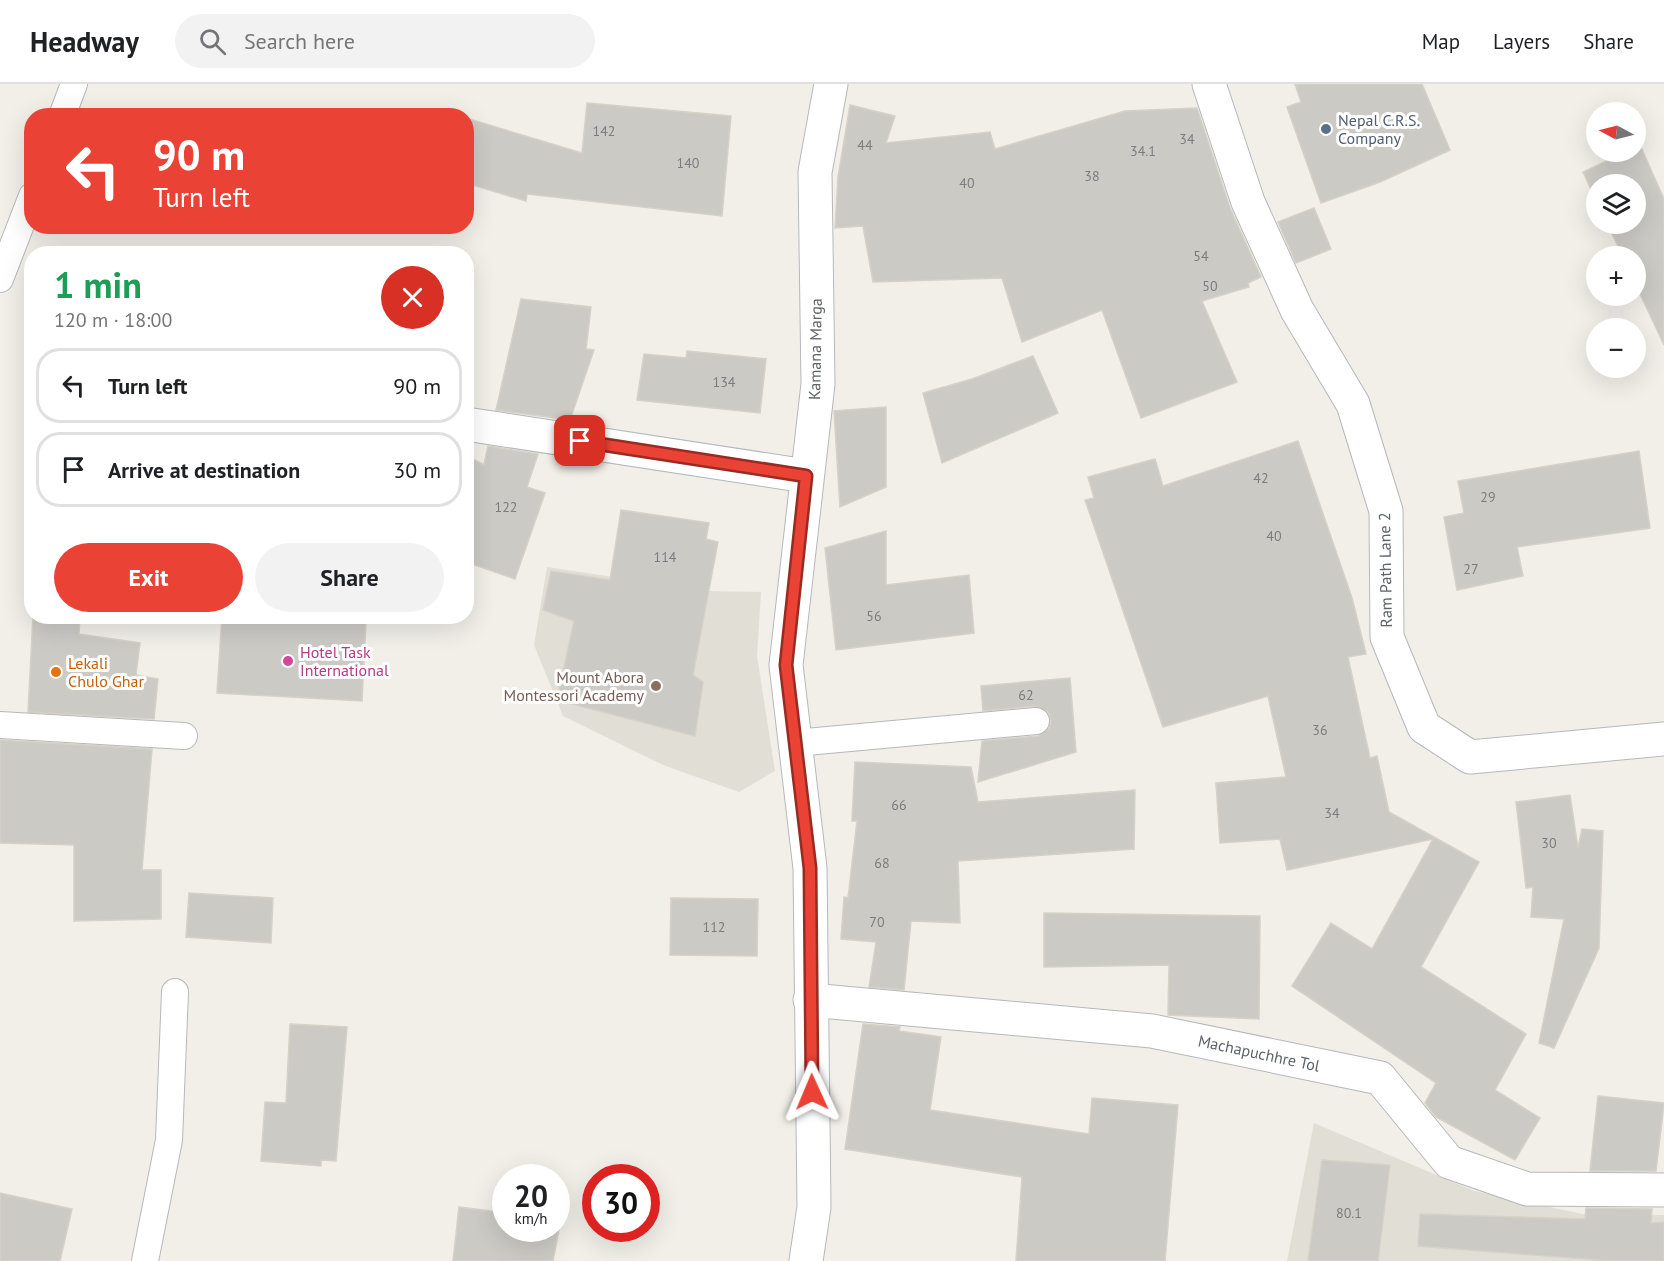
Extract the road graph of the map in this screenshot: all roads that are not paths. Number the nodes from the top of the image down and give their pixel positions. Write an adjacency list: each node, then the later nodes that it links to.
1 (74, 84): 4 (lane)
2 (831, 84): 8 (street, Kamana Marga)
3 (1209, 84): 12 (street, Ram Path Lane 2)
4 (65, 108)
5 (24, 217): 6 (lane)
6 (0, 279)
7 (474, 425): 8 (street)
8 (806, 476): 13 (street, Kamana Marga)
9 (1036, 721): 13 (lane)
10 (0, 725): 11 (lane)
11 (184, 736)
12 (1664, 739)
13 (795, 743): 15 (street, Kamana Marga)
14 (175, 992): 17 (lane)
15 (810, 1000): 16 (street, Machapuchhre Tol); 18 (street, Kamana Marga)
16 (1664, 1190)
17 (145, 1261)
18 (806, 1261)

